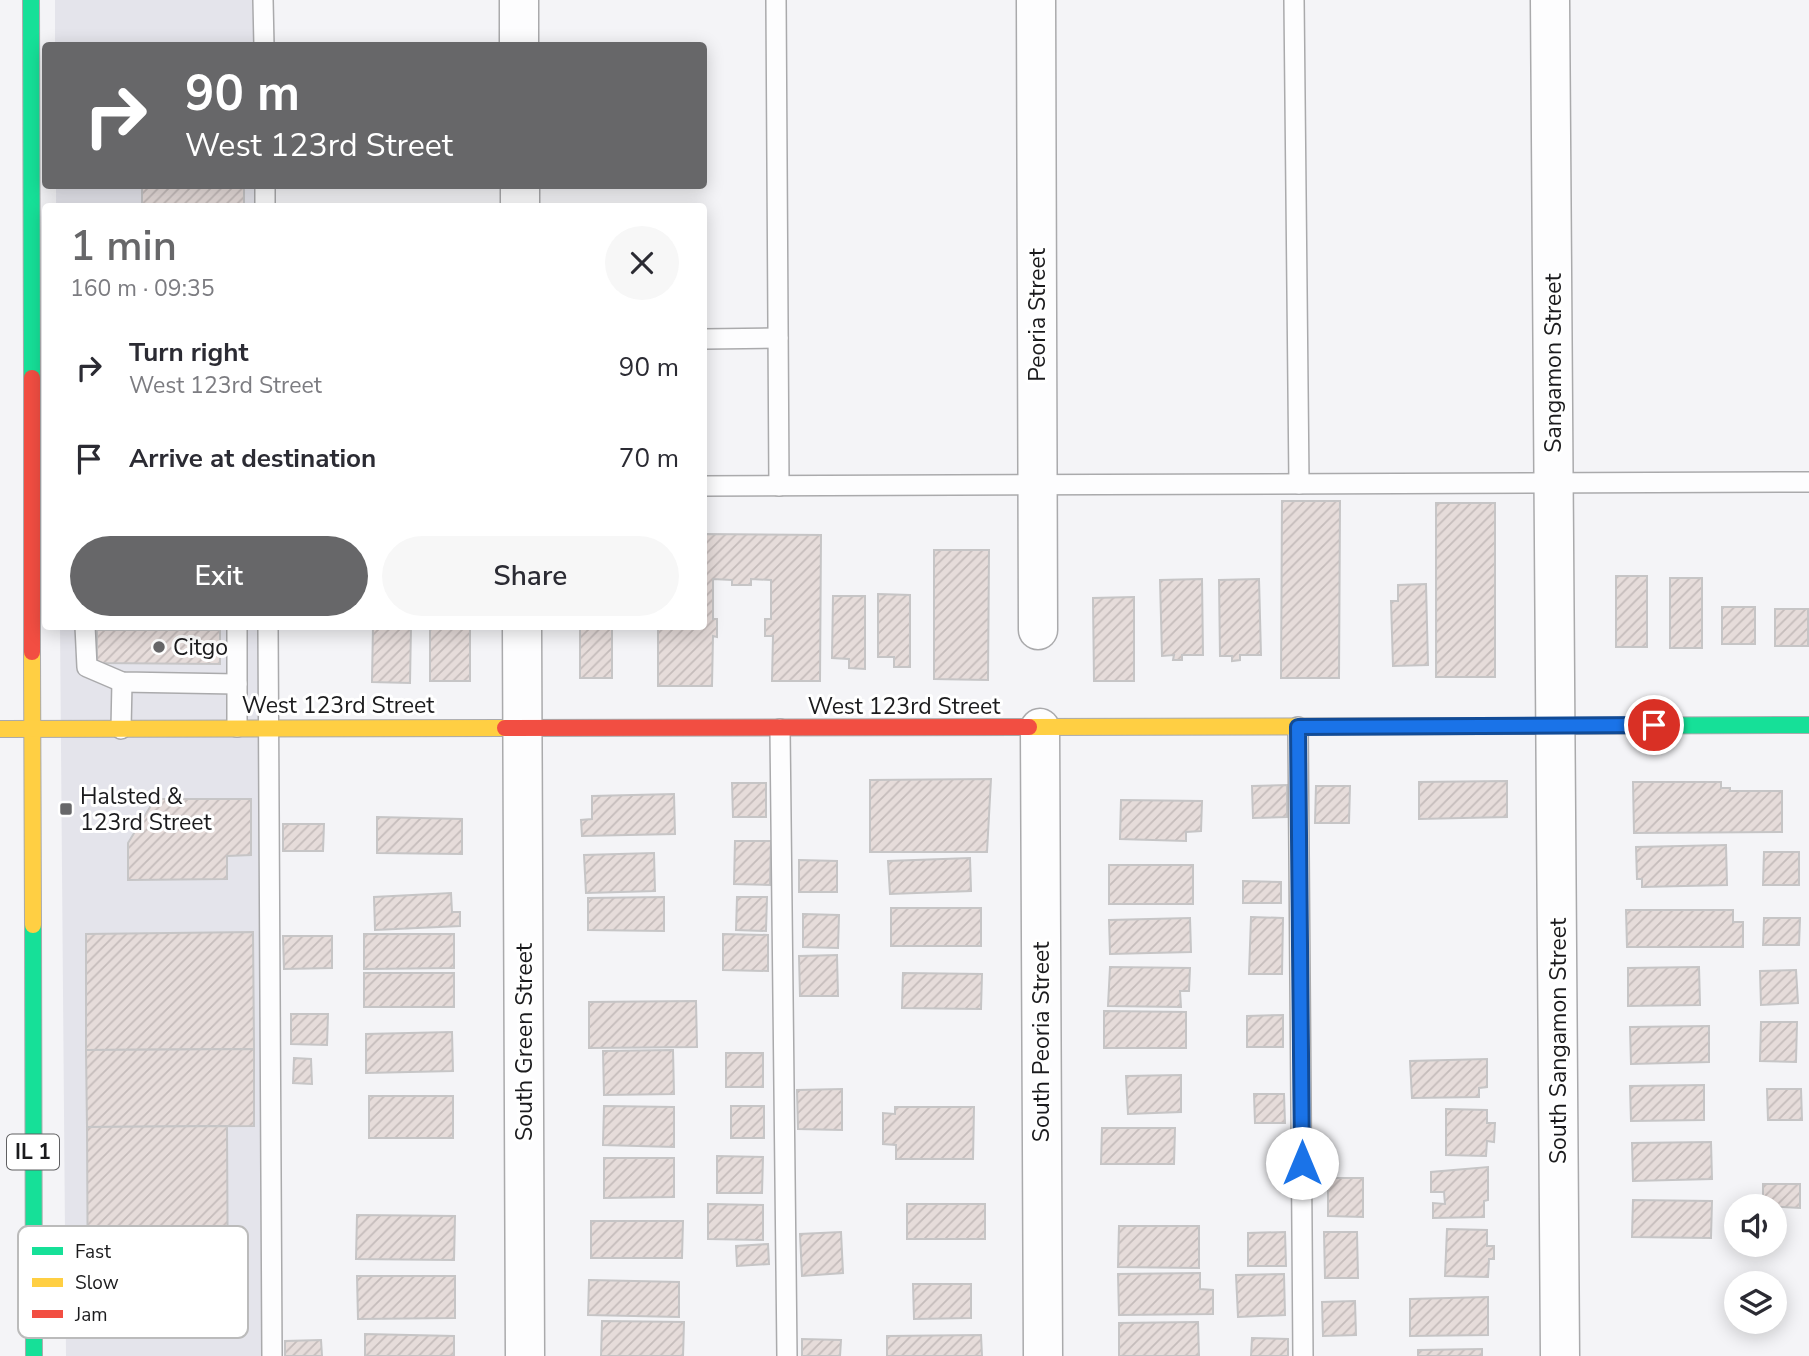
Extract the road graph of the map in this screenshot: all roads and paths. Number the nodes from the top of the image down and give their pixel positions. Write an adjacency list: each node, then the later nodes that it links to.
1 (31, 0): 10 (street, IL 1)
2 (263, 0): 8 (lane)
3 (519, 0): 9 (street)
4 (776, 0): 11 (lane)
5 (1036, 0): 16 (street, Peoria Street)
6 (1294, 0): 15 (lane)
7 (1550, 0): 13 (street, Sangamon Street)
8 (264, 42)
9 (519, 42)
10 (39, 338): 19 (street, IL 1)
11 (778, 338): 12 (lane); 18 (lane)
12 (707, 339)
13 (1553, 482): 14 (lane); 15 (lane); 28 (street, Sangamon Street)
14 (1809, 482)
15 (1299, 484): 16 (lane)
16 (1037, 485): 18 (lane); 24 (street, Peoria Street)
17 (707, 486): 18 (lane)
18 (779, 486)
19 (40, 614): 35 (street, IL 1)
20 (85, 630): 25 (lane)
21 (237, 630): 26 (lane)
22 (268, 630): 30 (lane)
23 (522, 630): 32 (street, South Green Street)
24 (1038, 630)
25 (121, 682): 26 (lane); 36 (lane)
26 (237, 684): 29 (lane)
27 (1809, 725): 28 (street, West 123rd Street)
28 (1555, 726): 31 (street, West 123rd Street); 46 (street, South Sangamon Street)
29 (237, 727): 30 (street, West 123rd Street); 36 (street, West 123rd Street)
30 (269, 727): 32 (street, West 123rd Street); 41 (lane)
31 (1298, 727): 33 (street, West 123rd Street); 45 (lane)
32 (523, 728): 37 (street, West 123rd Street); 42 (street, South Green Street)
33 (1040, 728): 37 (street, West 123rd Street); 44 (street, South Peoria Street)
34 (0, 729): 35 (street, West 123rd Street)
35 (34, 729): 36 (street, West 123rd Street); 38 (street, IL 1)
36 (121, 729)
37 (780, 729): 43 (lane)
38 (34, 1226)
39 (34, 1338): 40 (street, IL 1)
40 (34, 1356)
41 (272, 1356)
42 (524, 1356)
43 (787, 1356)
44 (1043, 1356)
45 (1303, 1356)
46 (1560, 1356)

